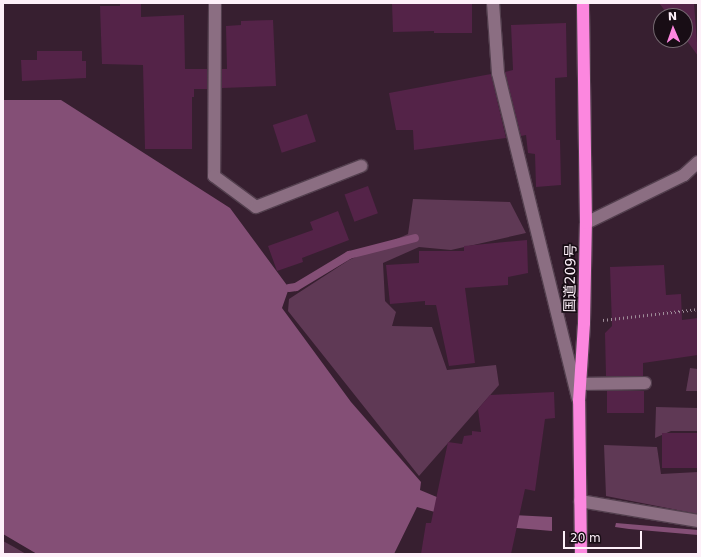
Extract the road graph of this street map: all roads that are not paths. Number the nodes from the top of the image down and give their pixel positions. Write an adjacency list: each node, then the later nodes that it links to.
1 (215, 3): 5 (street)
2 (493, 3): 9 (street)
3 (583, 3): 6 (highway, 国道209号)
4 (698, 162): 6 (street)
5 (361, 166)
6 (586, 223): 8 (highway, 国道209号)
7 (645, 383): 8 (street)
8 (580, 384): 9 (highway, 国道209号)
9 (579, 401): 10 (highway, 国道209号)
10 (580, 501): 11 (street); 12 (highway, 国道209号)
11 (698, 521)
12 (582, 554)

